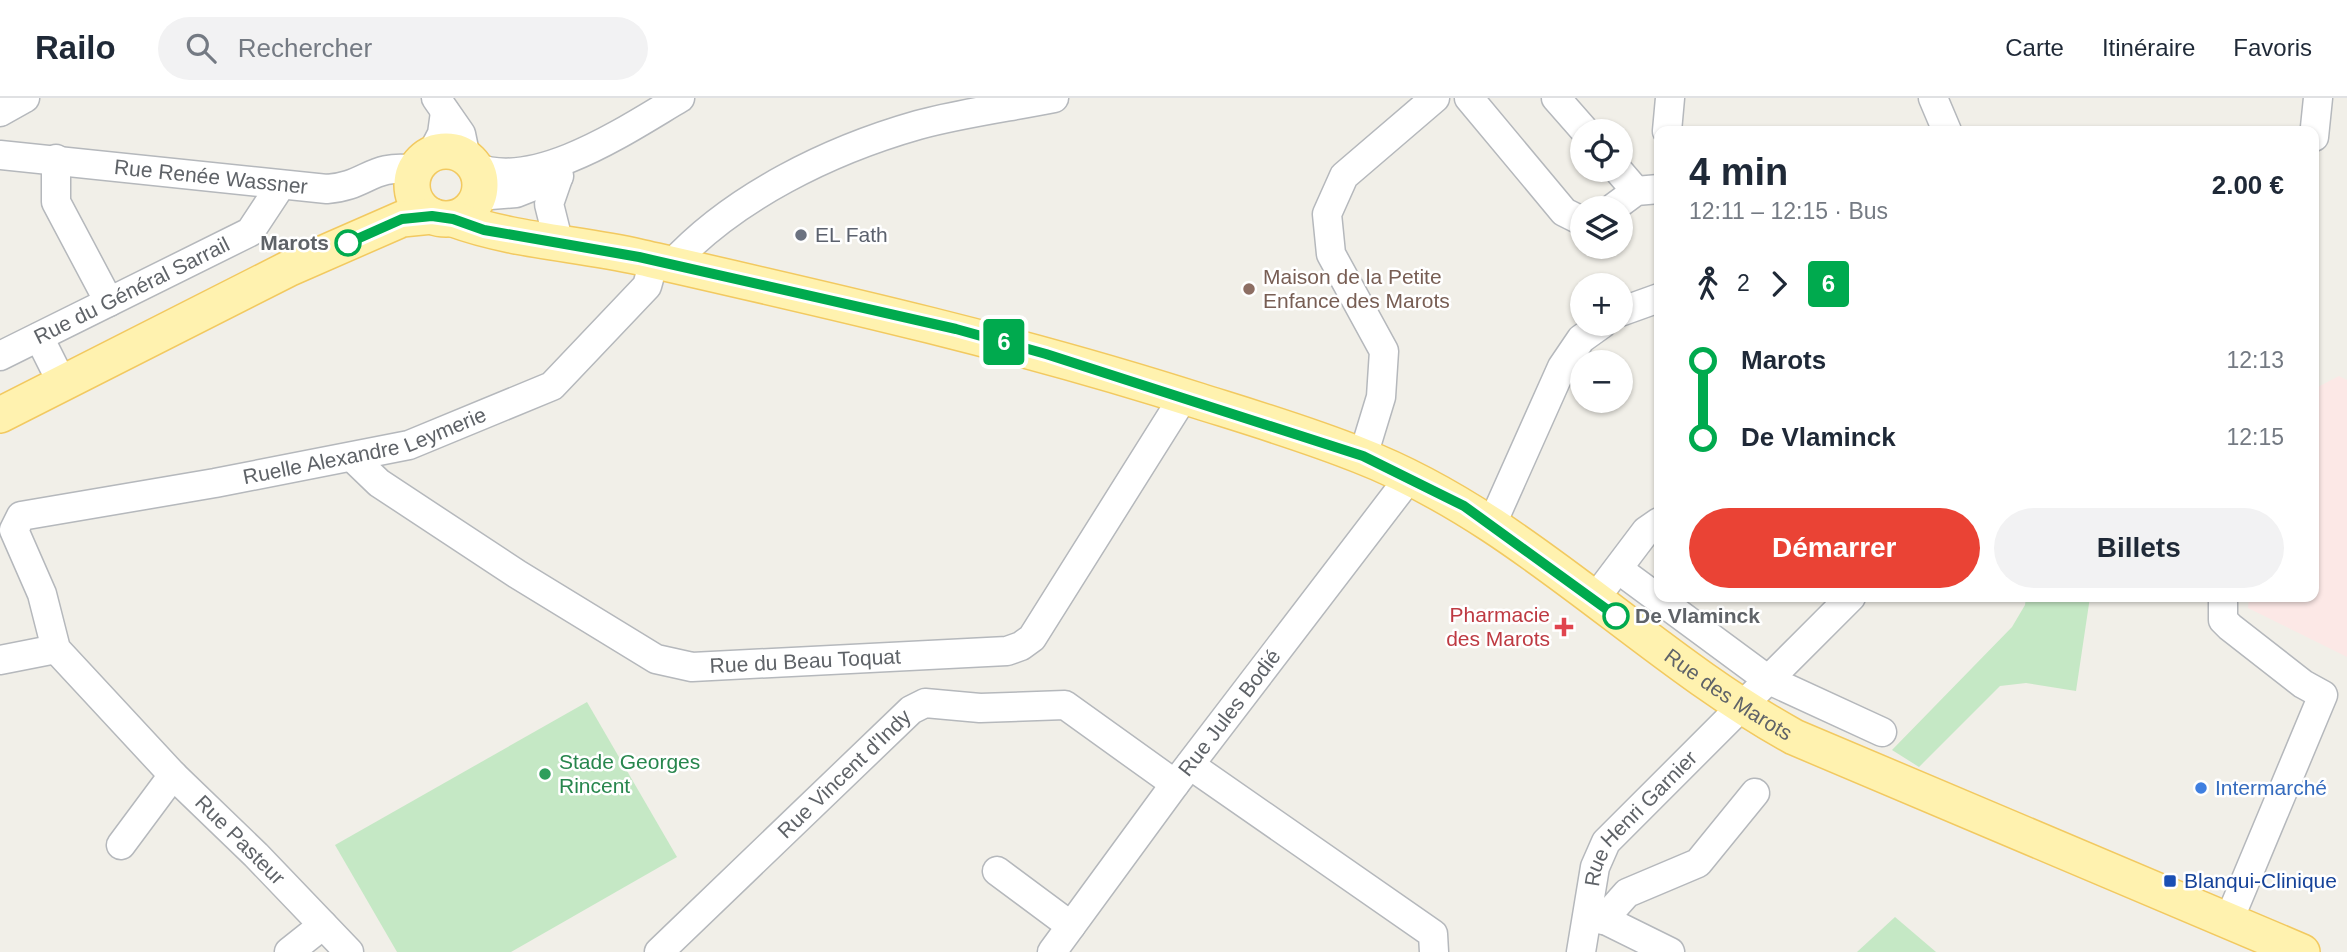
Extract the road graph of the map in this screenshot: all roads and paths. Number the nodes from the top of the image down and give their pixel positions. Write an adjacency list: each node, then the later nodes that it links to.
1 (25, 98): 11 (street)
2 (1054, 98): 26 (street)
3 (1434, 98): 36 (street)
4 (1469, 98): 24 (street)
5 (1556, 98): 12 (street)
6 (1670, 98): 13 (street)
7 (1933, 98): 14 (street)
8 (2318, 98): 15 (street)
9 (666, 101): 17 (street)
10 (440, 105): 21 (street)
11 (0, 112)
12 (1574, 119)
13 (1667, 126)
14 (1945, 126)
15 (2315, 126)
16 (0, 155): 18 (street, Rue Renée Wassner)
17 (576, 155): 19 (street); 21 (street)
18 (56, 159): 22 (street, Rue Renée Wassner); 28 (street)
19 (558, 178): 21 (street); 25 (street)
20 (1633, 180): 23 (street)
21 (449, 185): 22 (street, Rue Renée Wassner); 25 (main road, Rue des Marots); 33 (main road)
22 (281, 186): 28 (street, Rue du Général Sarrail)
23 (1648, 190)
24 (1570, 215)
25 (563, 240): 26 (main road, Rue des Marots)
26 (662, 263): 34 (main road, Rue des Marots); 37 (street, Ruelle Alexandre Leymerie)
27 (1654, 300): 29 (street)
28 (109, 302): 31 (street, Rue du Général Sarrail)
29 (1633, 308)
30 (1585, 336): 40 (street)
31 (38, 337): 32 (street, Rue du Général Sarrail); 33 (street)
32 (0, 356)
33 (62, 383): 35 (main road)
34 (1184, 396): 36 (main road, Rue des Marots); 37 (street, Rue du Beau Toquat)
35 (0, 415)
36 (1363, 456): 38 (main road, Rue des Marots)
37 (352, 457): 47 (street, Ruelle Alexandre Leymerie)
38 (1409, 478): 40 (main road, Rue des Marots); 53 (street, Rue Jules Bodié)
39 (1654, 525): 41 (street)
40 (1491, 526): 43 (main road, Rue des Marots)
41 (1618, 569): 42 (street); 43 (street)
42 (1654, 596)
43 (1594, 601): 50 (main road, Rue des Marots)
44 (1663, 602): 49 (street)
45 (1846, 602): 49 (street, Rue Henri Garnier)
46 (2223, 602): 58 (street)
47 (56, 649): 48 (street); 52 (street, Rue Pasteur)
48 (0, 660)
49 (1767, 679): 50 (street, Rue Henri Garnier); 51 (street)
50 (1740, 708): 57 (street, Rue Henri Garnier); 58 (main road, Rue des Marots)
51 (1882, 732)
52 (173, 775): 55 (street); 59 (street, Rue Pasteur)
53 (1183, 775): 60 (street, Rue Jules Bodié); 63 (street, Rue Vincent d'Indy); 65 (street, Rue Vincent d'Indy)
54 (1755, 793): 57 (street)
55 (121, 845)
56 (997, 871): 60 (street)
57 (1596, 916): 66 (street, Rue Henri Garnier); 67 (street)
58 (2229, 920): 68 (main road, Rue des Marots)
59 (323, 925): 61 (street); 62 (street, Rue Pasteur)
60 (1071, 926): 64 (street, Rue Jules Bodié)
61 (289, 952)
62 (349, 952)
63 (659, 952)
64 (1052, 952)
65 (1434, 952)
66 (1581, 952)
67 (1670, 952)
68 (2302, 952)

